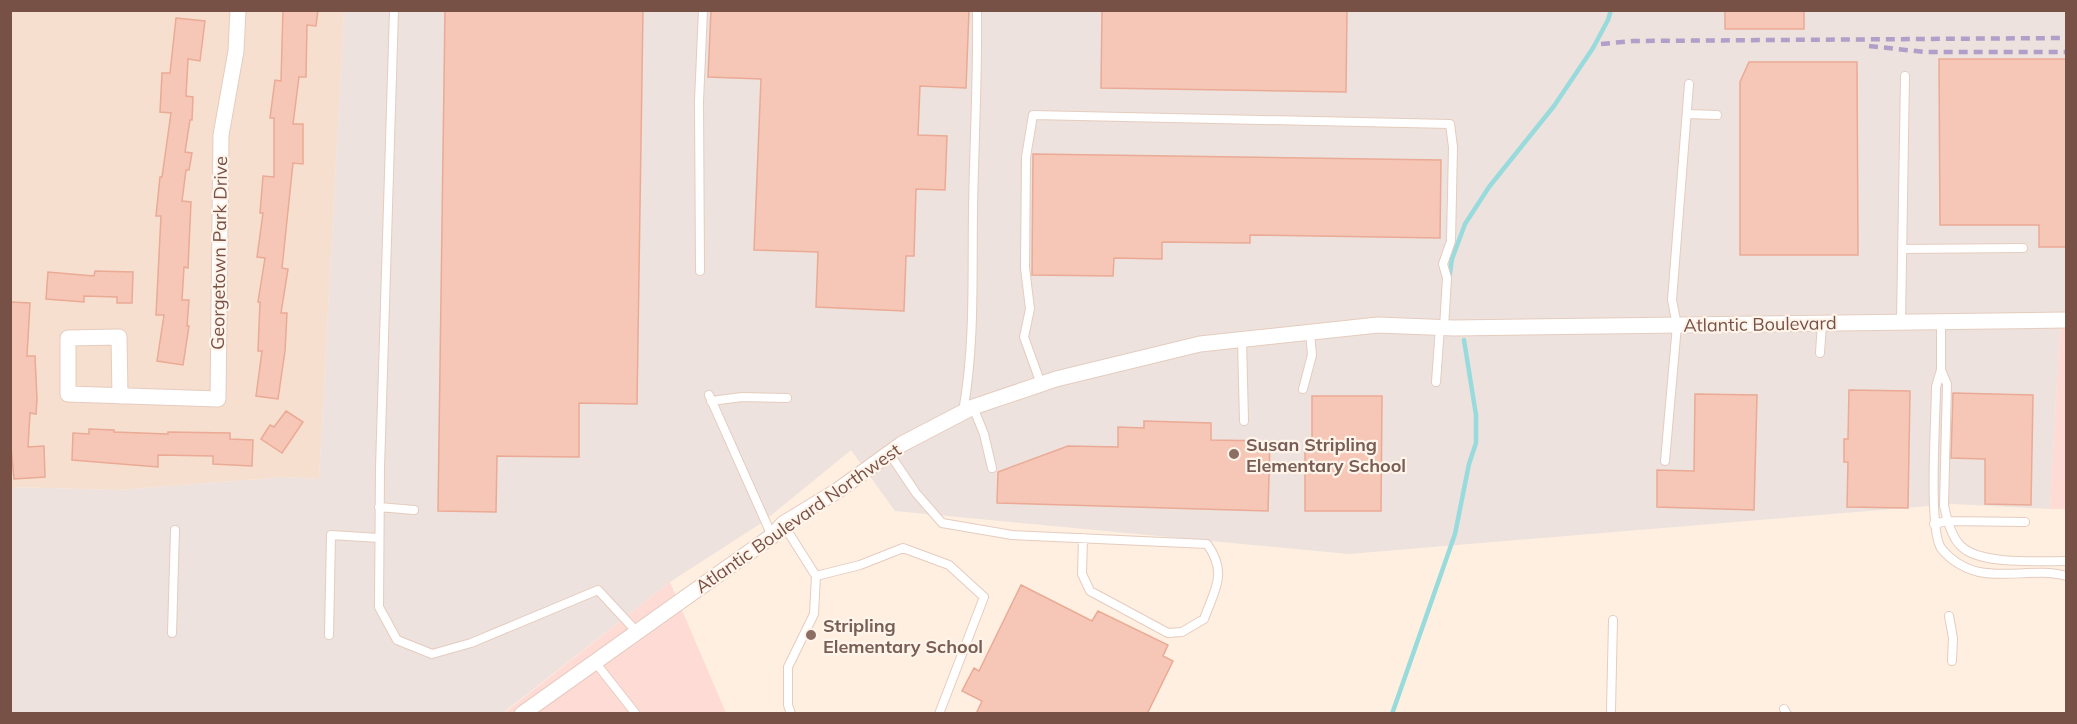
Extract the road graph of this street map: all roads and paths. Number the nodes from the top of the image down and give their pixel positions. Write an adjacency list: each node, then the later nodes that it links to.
1 (238, 10): 25 (street, Georgetown Park Drive)
2 (394, 10): 32 (lane)
3 (703, 10): 11 (lane)
4 (977, 10): 27 (lane)
5 (1905, 76): 10 (lane)
6 (1689, 84): 7 (lane)
7 (1687, 114): 8 (lane); 16 (lane)
8 (1717, 115)
9 (2023, 248): 10 (lane)
10 (1902, 249): 14 (lane)
11 (700, 271)
12 (2067, 320): 13 (street, Atlantic Boulevard)
13 (1941, 321): 14 (street, Atlantic Boulevard); 21 (lane)
14 (1901, 322): 15 (street, Atlantic Boulevard)
15 (1822, 323): 16 (street, Atlantic Boulevard); 20 (lane)
16 (1677, 325): 17 (street, Atlantic Boulevard); 30 (lane)
17 (1446, 328): 18 (street, Atlantic Boulevard Northwest); 22 (lane); 23 (lane)
18 (1310, 333): 19 (street, Atlantic Boulevard Northwest); 24 (lane)
19 (1242, 339): 23 (street, Atlantic Boulevard Northwest); 28 (lane)
20 (1820, 353)
21 (1941, 370): 34 (lane); 37 (lane)
22 (1436, 382)
23 (1041, 384): 27 (street, Atlantic Boulevard Northwest)
24 (1304, 389)
25 (120, 396): 25 (street, Georgetown Park Drive)
26 (787, 398): 39 (lane)
27 (968, 410): 29 (street, Atlantic Boulevard Northwest); 31 (lane)
28 (1244, 421)
29 (889, 453): 36 (street, Atlantic Boulevard Northwest); 41 (lane)
30 (1665, 461)
31 (992, 468)
32 (380, 507): 33 (lane); 40 (lane)
33 (414, 510)
34 (1947, 521): 35 (lane); 37 (lane); 42 (lane)
35 (2025, 522)
36 (783, 524): 39 (street, Atlantic Boulevard Northwest); 43 (lane)
37 (1934, 524): 44 (lane)
38 (175, 530): 48 (lane)
39 (772, 536): 47 (street, Atlantic Boulevard Northwest)
40 (380, 538): 47 (lane); 49 (lane)
41 (1083, 538): 41 (lane)
42 (2067, 561)
43 (816, 576): 55 (lane); 56 (lane)
44 (2067, 576)
45 (1949, 616): 51 (lane)
46 (1613, 620): 52 (lane)
47 (637, 632): 50 (street, Atlantic Boulevard Northwest)
48 (172, 633)
49 (329, 635)
50 (595, 662): 53 (street, Atlantic Boulevard Northwest); 54 (lane)
51 (1952, 662)
52 (1611, 710)
53 (522, 714)
54 (636, 714)
55 (791, 714)
56 (939, 714)

